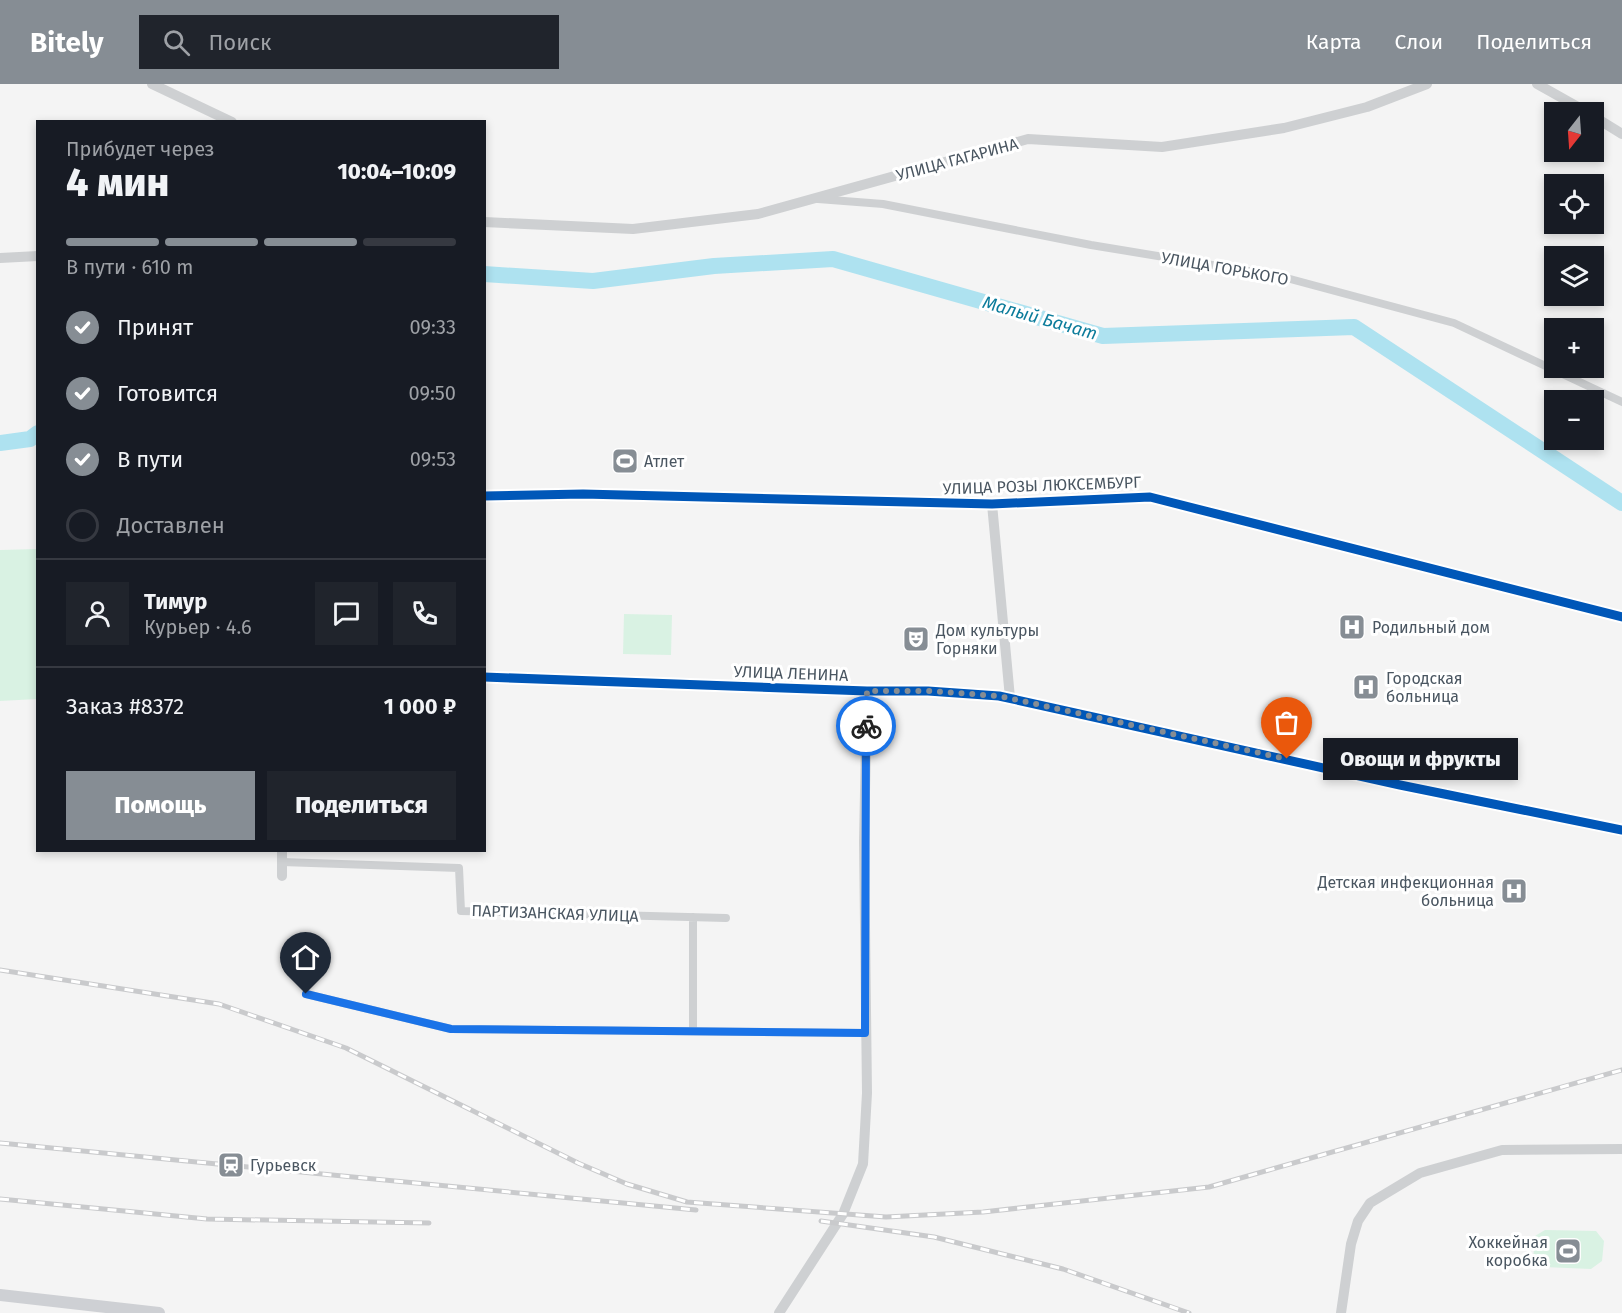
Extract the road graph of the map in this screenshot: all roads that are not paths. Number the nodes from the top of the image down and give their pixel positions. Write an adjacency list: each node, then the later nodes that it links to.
1 (152, 84): 5 (street)
2 (1427, 84): 8 (street, УЛИЦА ГАГАРИНА)
3 (1537, 84): 4 (street)
4 (1569, 102)
5 (228, 120)
6 (1604, 123): 7 (street)
7 (1622, 134)
8 (811, 199): 9 (street, УЛИЦА ГАГАРИНА); 12 (street, УЛИЦА ГОРЬКОГО)
9 (486, 222)
10 (36, 256): 11 (street)
11 (0, 258)
12 (1622, 402)
13 (486, 496): 14 (street, УЛИЦА РОЗЫ ЛЮКСЕМБУРГ)
14 (992, 504): 15 (street, УЛИЦА РОЗЫ ЛЮКСЕМБУРГ); 18 (street)
15 (1622, 617)
16 (486, 677): 17 (street, УЛИЦА ЛЕНИНА)
17 (867, 691): 18 (street, УЛИЦА ЛЕНИНА); 27 (street)
18 (1010, 698): 19 (street, УЛИЦА ЛЕНИНА)
19 (1622, 830)
20 (282, 852): 21 (street)
21 (282, 862): 22 (street); 23 (street, ПАРТИЗАНСКАЯ УЛИЦА)
22 (282, 876)
23 (693, 917): 24 (street, ПАРТИЗАНСКАЯ УЛИЦА); 26 (street)
24 (726, 918)
25 (306, 994): 26 (street)
26 (693, 1031): 27 (street)
27 (865, 1033): 31 (street)
28 (1622, 1149): 32 (street)
29 (0, 1295): 30 (main road)
30 (159, 1313)
31 (779, 1313)
32 (1341, 1313)

